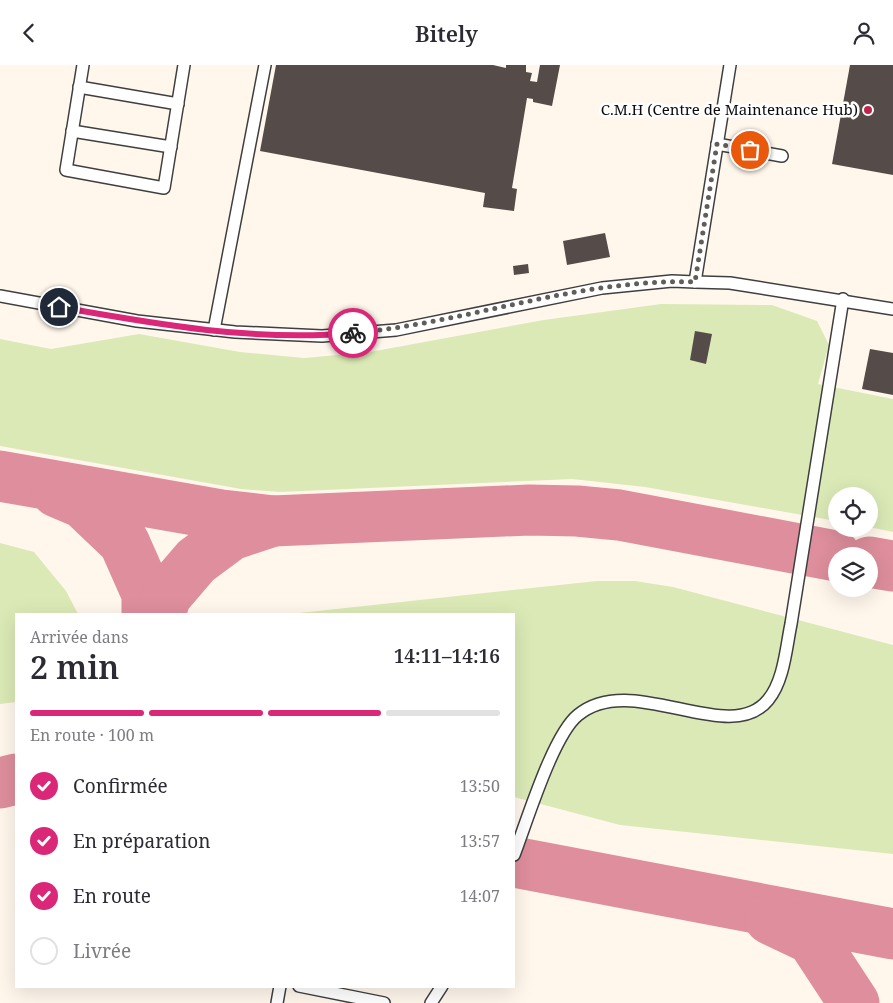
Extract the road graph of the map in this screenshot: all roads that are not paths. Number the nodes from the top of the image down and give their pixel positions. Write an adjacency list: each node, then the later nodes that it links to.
1 (83, 65): 5 (lane)
2 (184, 65): 6 (lane)
3 (265, 65): 15 (lane)
4 (730, 65): 8 (lane)
5 (79, 87): 6 (lane); 7 (lane)
6 (178, 104): 9 (lane)
7 (72, 131): 9 (lane); 9 (lane)
8 (717, 144): 10 (lane); 11 (lane)
9 (171, 147)
10 (782, 156)
11 (695, 282): 13 (lane); 15 (lane)
12 (0, 296): 15 (lane)
13 (843, 299): 14 (lane); 16 (lane)
14 (893, 309)
15 (214, 330)
16 (515, 852)
17 (280, 988): 20 (lane)
18 (309, 988): 21 (lane)
19 (441, 988): 22 (lane)
20 (277, 1003)
21 (384, 1003)
22 (431, 1003)

